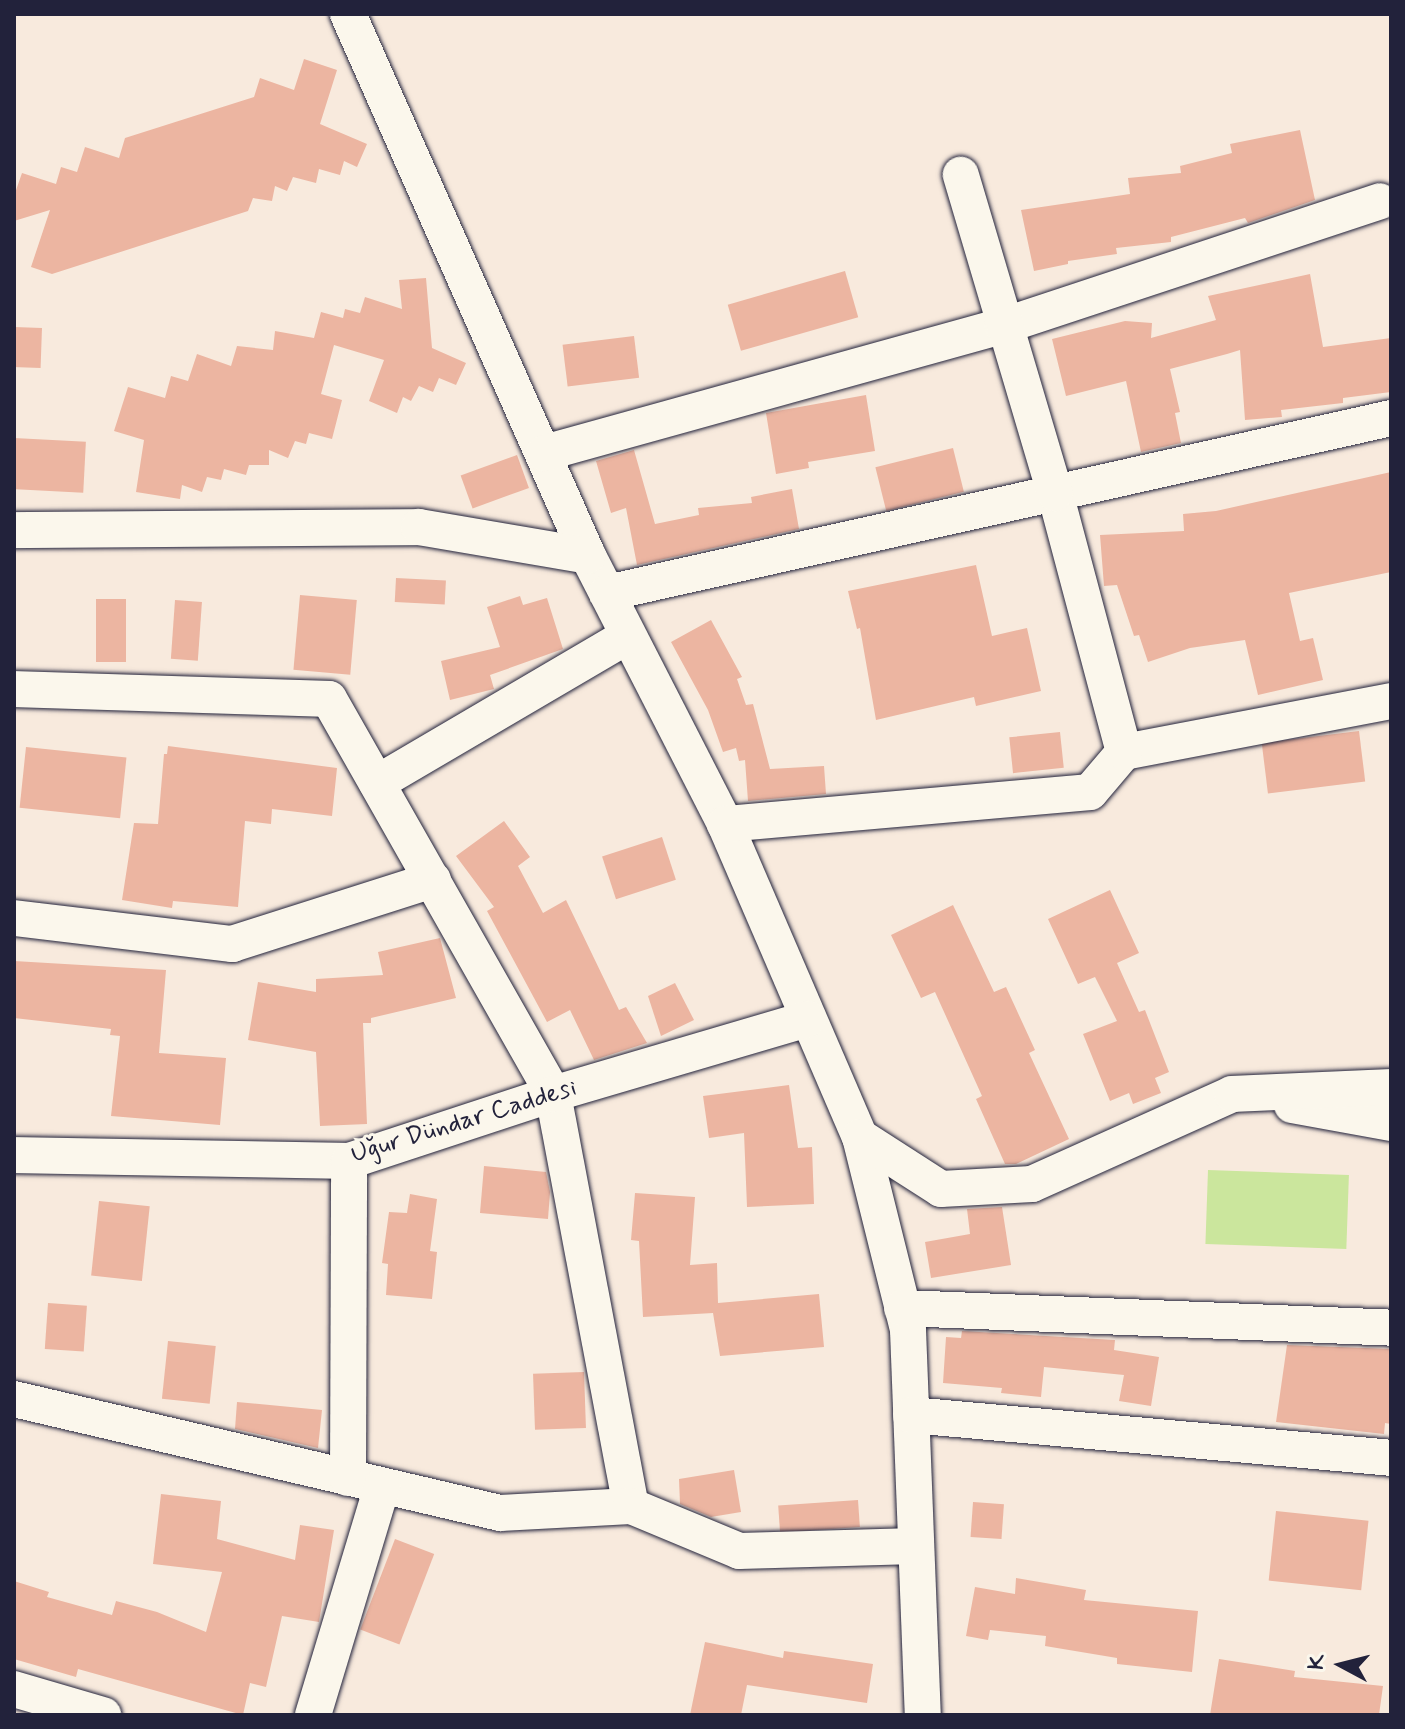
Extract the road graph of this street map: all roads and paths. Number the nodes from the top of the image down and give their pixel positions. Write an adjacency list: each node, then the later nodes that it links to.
1 (348, 14): 6 (street)
2 (961, 175): 4 (street)
3 (1380, 201): 4 (street)
4 (1003, 326): 6 (street); 7 (street)
5 (1391, 418): 7 (street)
6 (544, 453): 9 (street)
7 (1055, 493): 10 (street); 14 (street)
8 (14, 530): 9 (street)
9 (588, 556): 10 (street)
10 (607, 593): 11 (street)
11 (626, 637): 15 (street); 16 (street)
12 (14, 689): 15 (street)
13 (1391, 701): 14 (street)
14 (1124, 752): 16 (street)
15 (377, 783): 17 (street)
16 (725, 824): 19 (street)
17 (433, 880): 18 (street); 21 (street)
18 (14, 918)
19 (808, 1019): 21 (street, Uğur Dündar Caddesi); 24 (street)
20 (1391, 1087): 22 (street)
21 (553, 1094): 26 (street, Uğur Dündar Caddesi); 33 (street)
22 (1232, 1094): 23 (street); 24 (street)
23 (1391, 1123)
24 (860, 1137): 27 (street)
25 (14, 1155): 26 (street, Uğur Dündar Caddesi)
26 (349, 1161): 32 (street)
27 (902, 1308): 28 (street); 30 (street)
28 (1391, 1328)
29 (14, 1399): 32 (street)
30 (911, 1415): 31 (street); 34 (street)
31 (1391, 1458)
32 (365, 1482): 33 (street); 37 (street)
33 (631, 1506): 34 (street)
34 (916, 1546): 38 (street)
35 (14, 1689): 36 (street)
36 (103, 1715)
37 (313, 1715)
38 (923, 1715)

